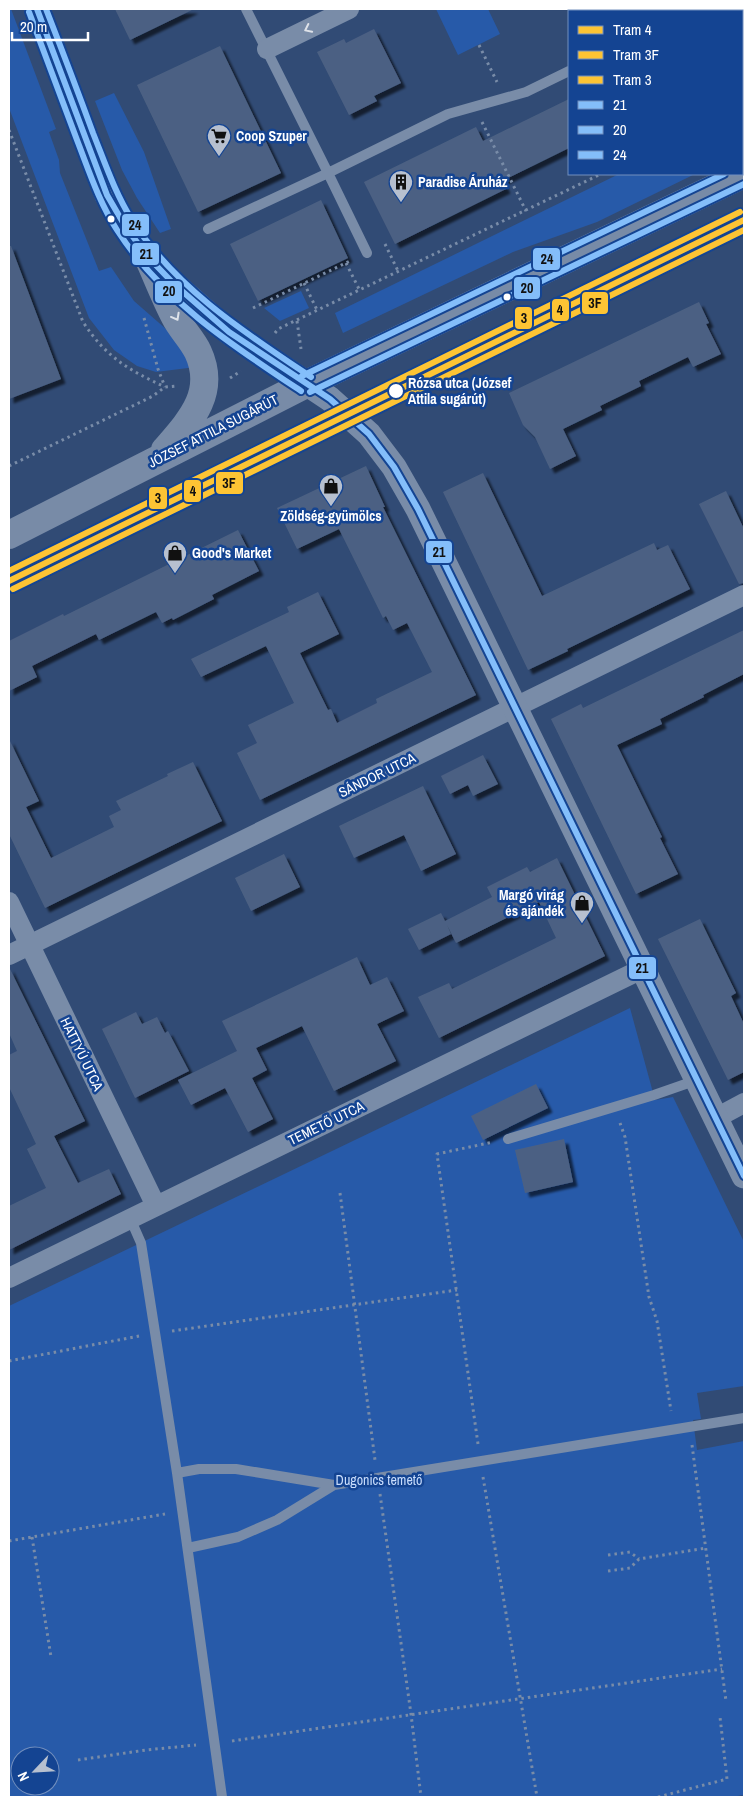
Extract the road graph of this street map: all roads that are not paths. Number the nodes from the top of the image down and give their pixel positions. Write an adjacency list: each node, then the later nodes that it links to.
1 (37, 9): 10 (street)
2 (246, 9): 4 (lane)
3 (349, 9): 4 (street, one-way to 4)
4 (267, 50): 6 (lane)
5 (568, 71): 6 (lane)
6 (328, 173): 8 (lane); 9 (lane)
7 (742, 175): 11 (main road, JÓZSEF ATTILA SUGÁRÚT)
8 (208, 230)
9 (367, 253)
10 (148, 257): 11 (street); 12 (main road, one-way to 12)
11 (306, 384): 12 (main road, JÓZSEF ATTILA SUGÁRÚT); 15 (street)
12 (156, 460): 13 (main road, JÓZSEF ATTILA SUGÁRÚT)
13 (9, 535)
14 (744, 595): 15 (street, SÁNDOR UTCA)
15 (516, 708): 17 (street, SÁNDOR UTCA); 19 (street)
16 (9, 902): 17 (street, HATTYÚ UTCA)
17 (29, 945): 18 (street, SÁNDOR UTCA); 25 (street, HATTYÚ UTCA)
18 (9, 955)
19 (644, 968): 20 (street); 25 (street, TEMETŐ UTCA)
20 (698, 1080): 22 (street); 23 (lane)
21 (744, 1103): 22 (street)
22 (716, 1118): 24 (street)
23 (508, 1139)
24 (744, 1176)
25 (156, 1206): 26 (street, TEMETŐ UTCA)
26 (130, 1218): 27 (street, TEMETŐ UTCA); 29 (lane)
27 (9, 1278)
28 (744, 1418): 30 (lane)
29 (177, 1474): 30 (lane); 31 (lane)
30 (334, 1485): 31 (lane)
31 (188, 1548): 32 (lane)
32 (222, 1797)

